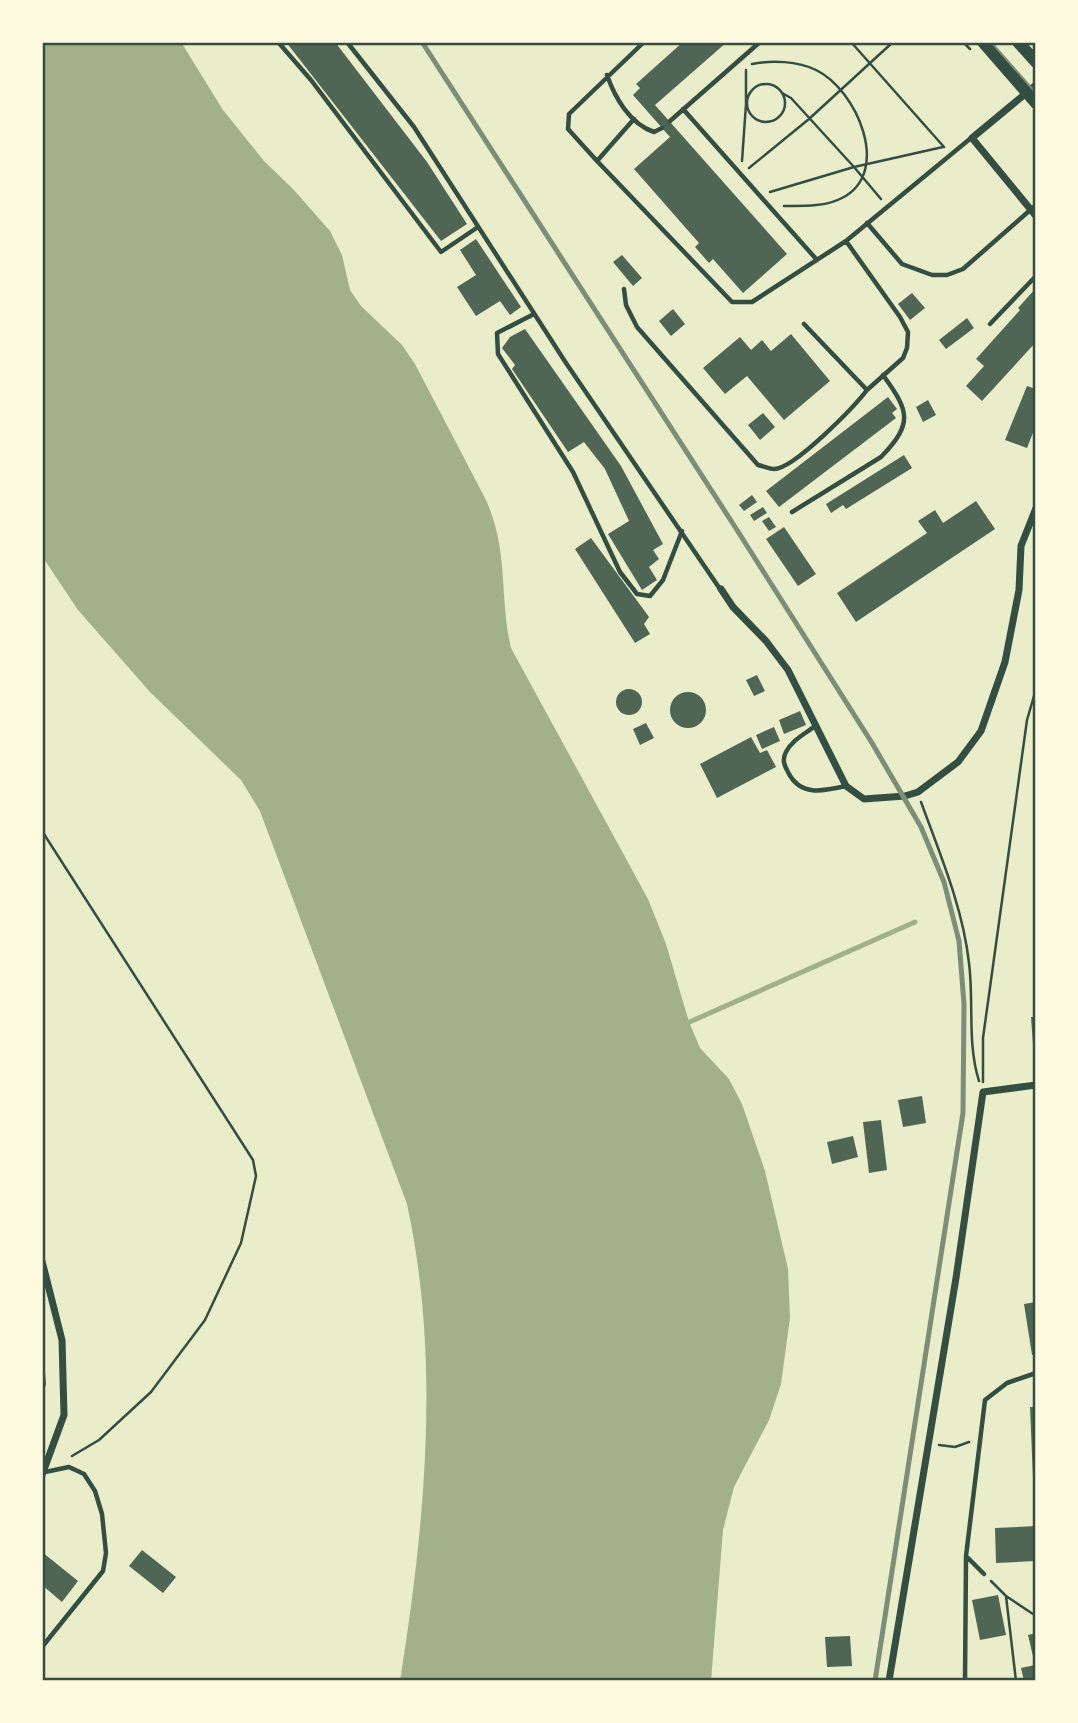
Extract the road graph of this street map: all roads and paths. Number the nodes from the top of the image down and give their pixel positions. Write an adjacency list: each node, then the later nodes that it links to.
1 (278, 42): 35 (lane)
2 (347, 42): 35 (lane)
3 (644, 42): 13 (lane)
4 (760, 42): 19 (lane)
5 (850, 42): 11 (path)
6 (893, 42): 11 (path)
7 (983, 42): 14 (main road)
8 (1018, 42): 10 (main road)
9 (755, 58): 12 (path)
10 (1036, 62)
11 (870, 64): 15 (path); 26 (path)
12 (746, 66): 15 (path); 18 (path)
13 (607, 75): 20 (lane); 25 (lane)
14 (1031, 89): 17 (main road); 24 (street)
15 (841, 90): 21 (path); 26 (path)
16 (782, 93): 18 (path); 18 (path); 21 (path)
17 (1036, 103)
18 (746, 104): 28 (path)
19 (683, 109): 22 (lane); 28 (lane)
20 (634, 119): 23 (lane); 25 (lane)
21 (809, 119): 27 (path); 28 (path)
22 (670, 121)
23 (662, 128)
24 (972, 138): 31 (lane); 33 (street)
25 (597, 161): 37 (lane)
26 (867, 164): 27 (path); 29 (path)
27 (854, 167): 29 (path); 30 (path)
28 (741, 174): 30 (lane)
29 (863, 178): 31 (path); 32 (path)
30 (760, 195): 32 (lane)
31 (887, 206): 34 (lane)
32 (770, 207): 37 (lane)
33 (1034, 210): 34 (lane)
34 (867, 223): 36 (lane)
35 (478, 227): 40 (lane)
36 (846, 241): 37 (lane); 43 (lane)
37 (817, 260)
38 (1036, 276): 42 (lane)
39 (624, 289): 44 (lane)
40 (534, 314): 47 (lane); 47 (lane)
41 (804, 324): 44 (lane)
42 (990, 324)
43 (883, 375): 44 (lane); 46 (lane)
44 (867, 390)
45 (1036, 508): 52 (street)
46 (792, 512)
47 (682, 531): 48 (lane)
48 (721, 589): 50 (street)
49 (1036, 689): 55 (path)
50 (816, 726): 51 (street); 51 (lane)
51 (846, 786): 52 (street)
52 (918, 792): 55 (path)
53 (42, 831): 60 (path)
54 (1036, 1085): 55 (street)
55 (983, 1092): 67 (street)
56 (42, 1261): 61 (street)
57 (1036, 1373): 62 (lane)
58 (940, 1445): 59 (path)
59 (962, 1446)
60 (66, 1459)
61 (43, 1473): 66 (lane)
62 (966, 1556): 63 (lane); 68 (lane)
63 (984, 1574): 64 (path)
64 (1006, 1596): 65 (path); 69 (path)
65 (1036, 1616)
66 (42, 1647)
67 (889, 1681)
68 (965, 1681)
69 (1016, 1681)

